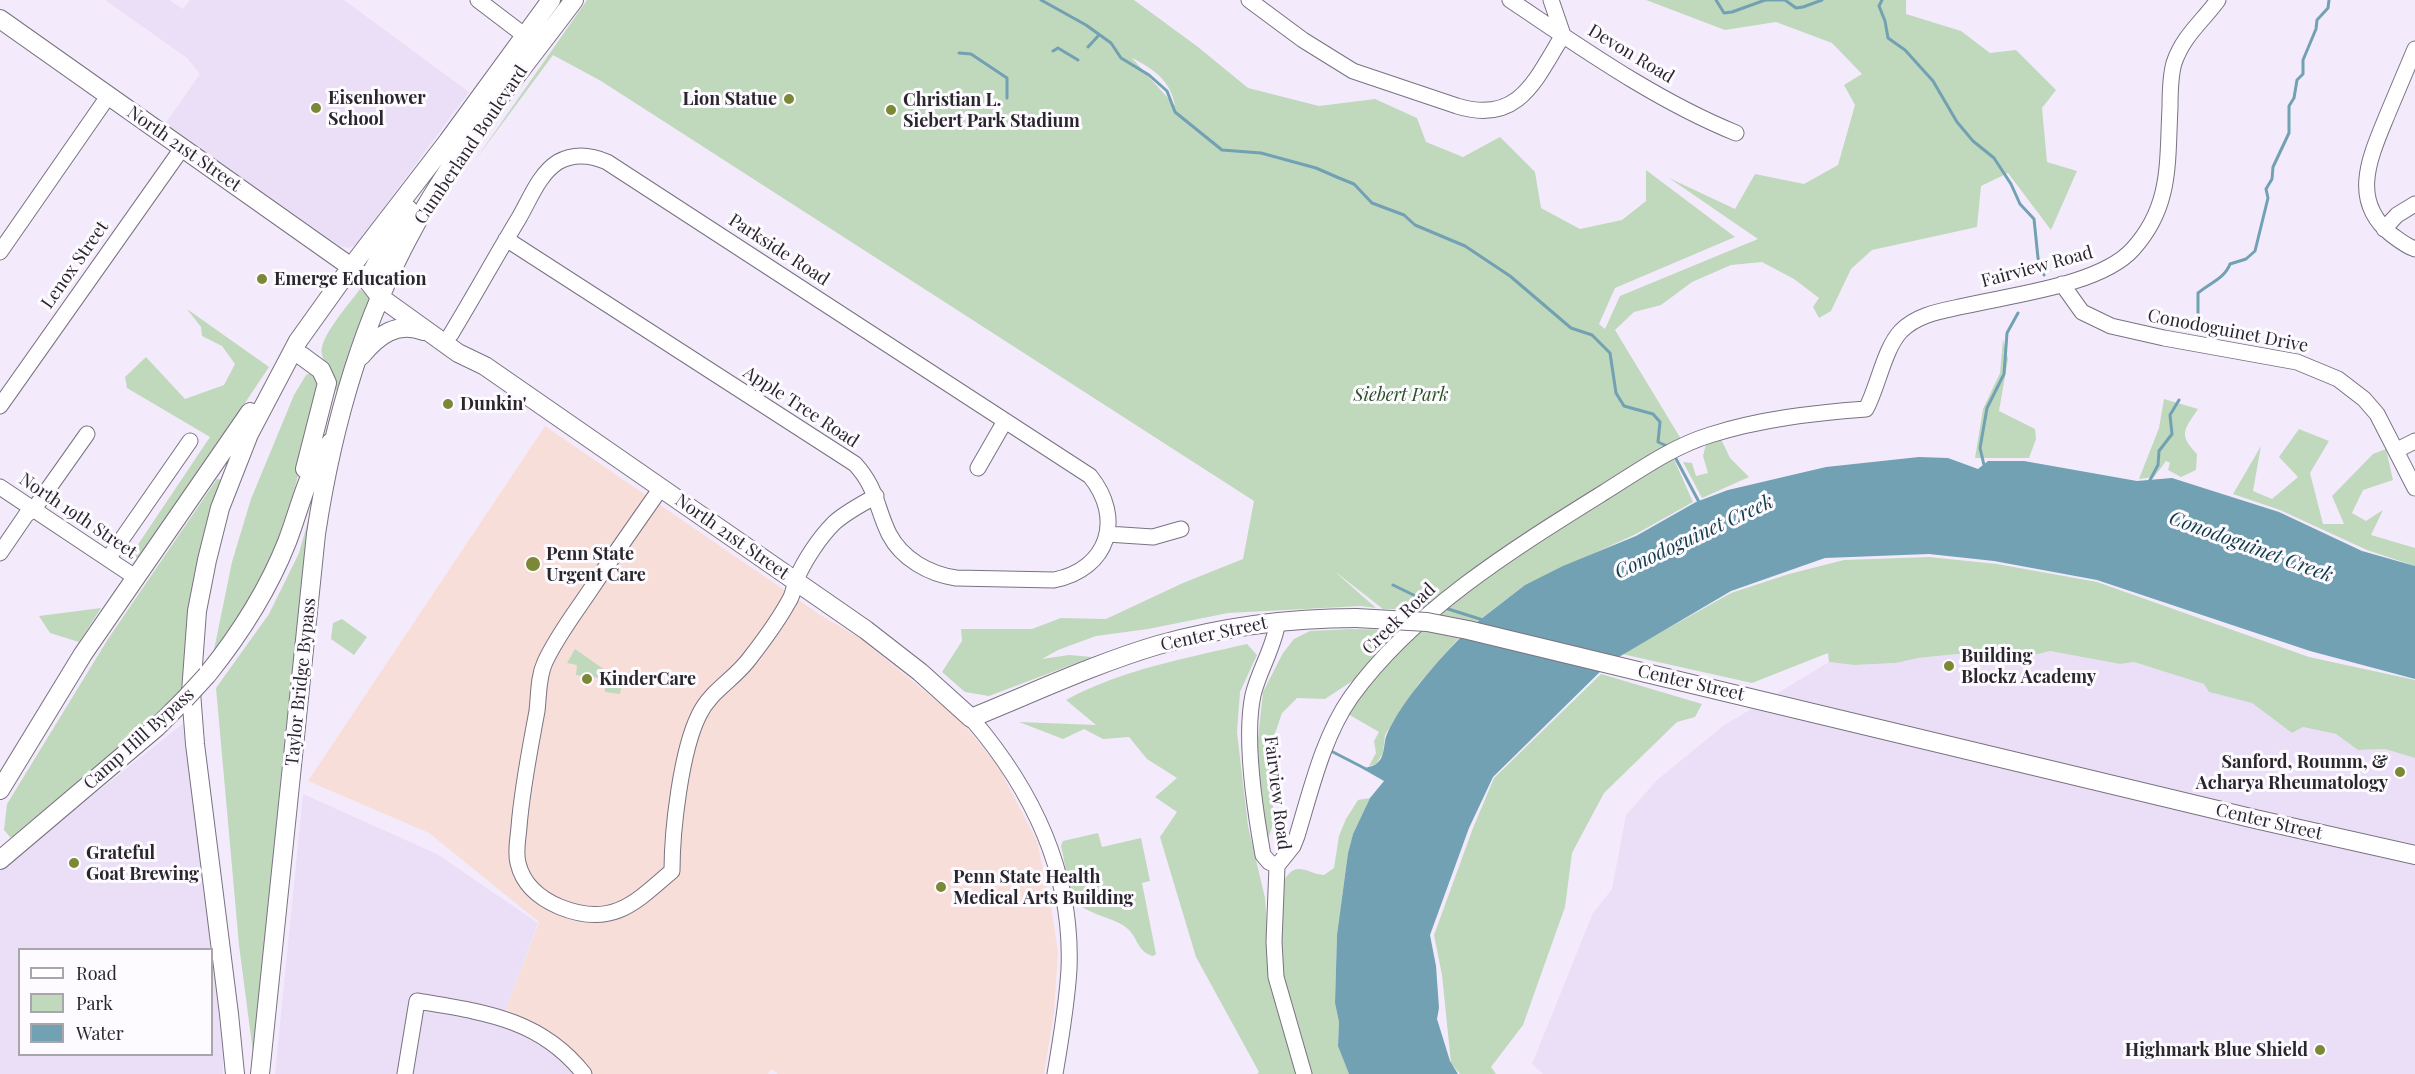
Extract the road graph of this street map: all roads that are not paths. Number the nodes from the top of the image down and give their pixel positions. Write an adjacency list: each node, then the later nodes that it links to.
1 (478, 0): 9 (street)
2 (551, 0): 9 (main road, Cumberland Boulevard)
3 (574, 0): 25 (main road, Cumberland Boulevard)
4 (1249, 0): 10 (street)
5 (1510, 0): 10 (street, Devon Road)
6 (1551, 0): 10 (street)
7 (2218, 0): 24 (street, Fairview Road)
8 (0, 18): 12 (main road, North 21st Street)
9 (525, 35): 14 (main road, Cumberland Boulevard)
10 (1563, 35): 13 (street, Devon Road)
11 (2415, 49): 17 (street)
12 (108, 95): 15 (main road, North 21st Street); 18 (street)
13 (1736, 133)
14 (448, 141): 22 (main road, Cumberland Boulevard); 23 (main road)
15 (183, 147): 22 (main road, North 21st Street); 31 (street, Lenox Street)
16 (2415, 204): 17 (street)
17 (2385, 229): 20 (street)
18 (5, 233): 21 (street)
19 (506, 239): 27 (street, Parkside Road); 33 (street, Parkside Road); 43 (street, Apple Tree Road)
20 (2415, 249)
21 (0, 252)
22 (351, 267): 23 (main road, North 21st Street); 28 (main road)
23 (367, 280): 25 (main road, North 21st Street)
24 (2062, 284): 32 (street, Fairview Road); 38 (street, Conodoguinet Drive)
25 (382, 292): 26 (main road, North 21st Street); 27 (main road, North 21st Street); 29 (main road, Taylor Bridge Bypass)
26 (428, 332): 29 (main road); 30 (main road, North 21st Street)
27 (451, 333): 30 (main road, North 21st Street)
28 (300, 349): 45 (main road); 50 (main road); 58 (main road); 59 (main road)
29 (356, 362): 35 (main road, Taylor Bridge Bypass)
30 (485, 366): 41 (main road, North 21st Street)
31 (0, 406)
32 (1836, 411): 57 (street, Creek Road)
33 (1005, 421): 39 (street); 47 (street, Parkside Road)
34 (87, 434): 44 (street)
35 (334, 438): 45 (main road, Camp Hill Bypass); 60 (main road, Taylor Bridge Bypass)
36 (190, 441): 49 (street)
37 (2415, 441): 38 (street)
38 (2397, 450): 42 (street, Conodoguinet Drive)
39 (978, 468)
40 (0, 487): 44 (street, North 19th Street)
41 (661, 488): 51 (main road, North 21st Street); 51 (street)
42 (2415, 489)
43 (876, 496): 47 (street, Apple Tree Road); 51 (street)
44 (34, 509): 48 (street); 49 (street, North 19th Street)
45 (296, 517): 55 (main road, Camp Hill Bypass, bridge)
46 (1180, 529): 47 (street)
47 (1107, 534)
48 (0, 553)
49 (108, 559): 50 (street, North 19th Street)
50 (135, 578): 54 (main road)
51 (796, 582): 53 (main road, North 21st Street)
52 (1278, 621): 53 (main road, Center Street); 56 (main road, Center Street, bridge); 57 (street, Fairview Road)
53 (971, 718): 63 (street)
54 (0, 790)
55 (4, 851)
56 (2415, 855)
57 (1277, 866): 64 (street)
58 (234, 1074)
59 (245, 1074)
60 (260, 1074)
61 (405, 1074): 62 (street)
62 (584, 1074)
63 (1055, 1074)
64 (1304, 1074)

